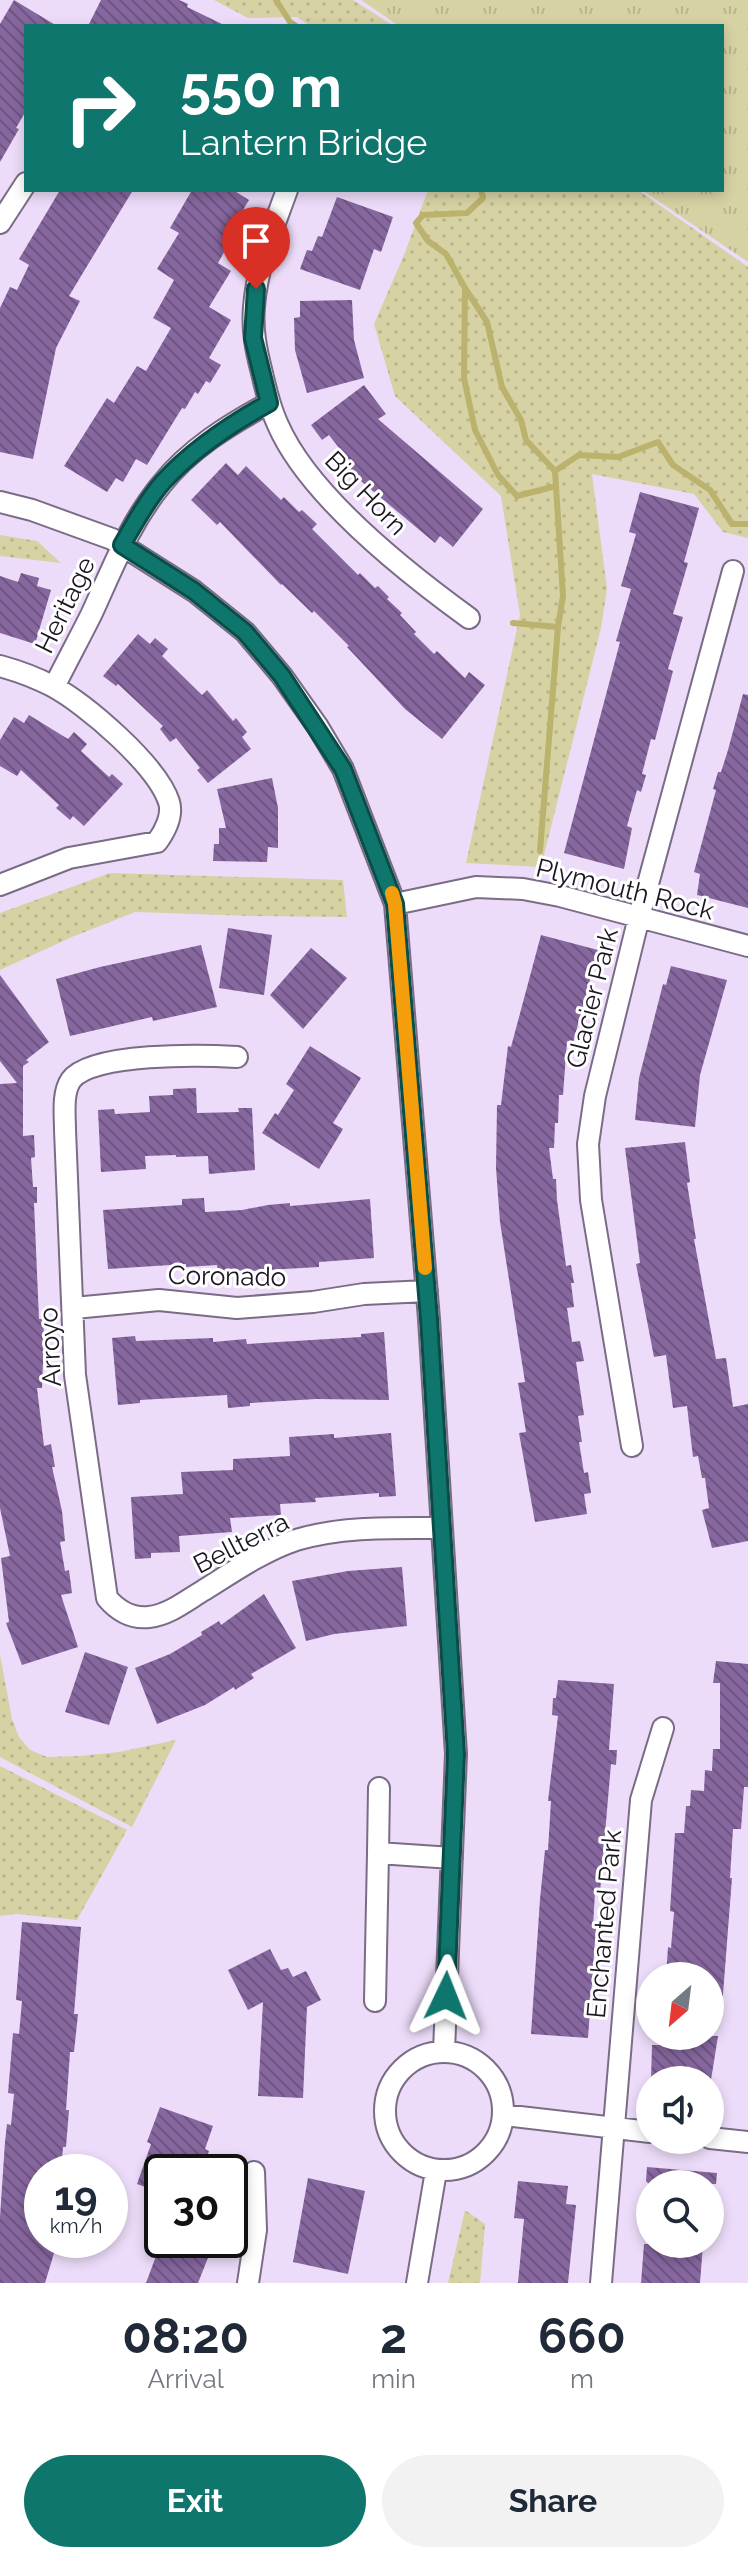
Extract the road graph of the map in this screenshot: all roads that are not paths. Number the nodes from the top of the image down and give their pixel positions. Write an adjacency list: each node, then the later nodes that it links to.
1 (24, 186): 3 (street)
2 (286, 192): 4 (street, Big Horn)
3 (0, 223)
4 (269, 403): 6 (street, Heritage); 8 (street, Big Horn)
5 (0, 502): 6 (street)
6 (122, 545): 10 (street, Heritage); 12 (street)
7 (733, 571): 13 (street, Glacier Park)
8 (469, 618)
9 (0, 666): 10 (street)
10 (54, 687): 11 (street)
11 (0, 885)
12 (395, 904): 13 (street, Plymouth Rock); 16 (street)
13 (639, 917): 14 (street, Plymouth Rock); 18 (street, Glacier Park)
14 (748, 946)
15 (237, 1057): 17 (street, Arroyo)
16 (427, 1291): 17 (street, Coronado); 19 (street)
17 (74, 1308): 20 (street, Arroyo)
18 (632, 1446)
19 (442, 1528): 20 (street, Bellterra); 24 (street)
20 (117, 1609)
21 (663, 1728): 28 (street, Enchanted Park)
22 (379, 1788): 23 (street)
23 (378, 1853): 24 (street); 25 (street)
24 (452, 1858): 26 (street)
25 (375, 2001)
26 (444, 2051): 27 (street); 32 (street)
27 (504, 2115): 28 (street); 32 (street)
28 (615, 2128): 29 (street); 36 (street, Enchanted Park)
29 (636, 2130)
30 (724, 2139): 31 (street)
31 (748, 2142)
32 (436, 2171): 35 (street)
33 (254, 2172): 34 (street)
34 (248, 2283)
35 (417, 2283)
36 (601, 2283)

